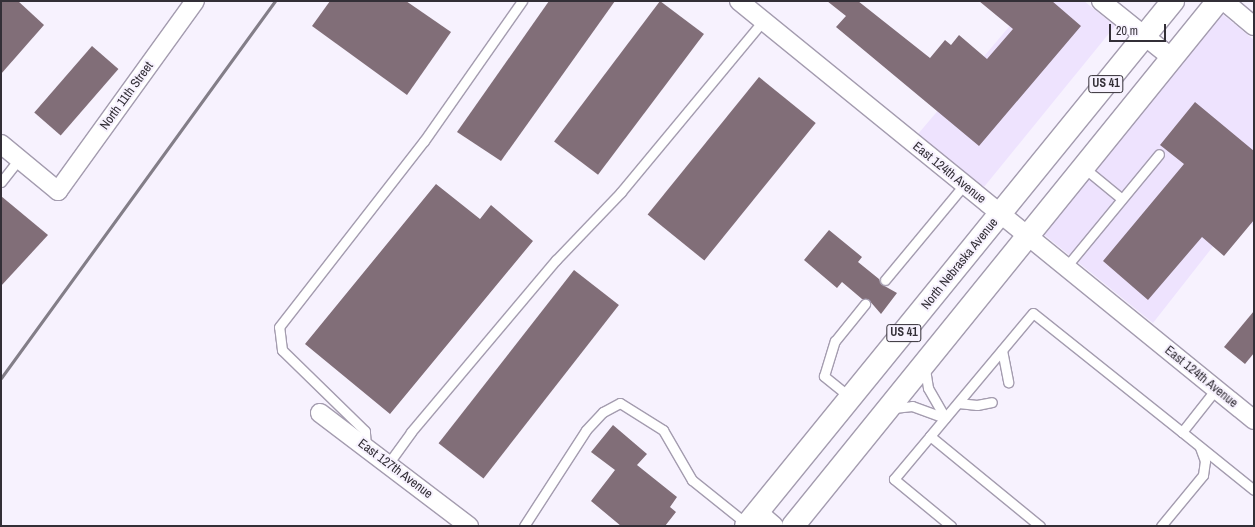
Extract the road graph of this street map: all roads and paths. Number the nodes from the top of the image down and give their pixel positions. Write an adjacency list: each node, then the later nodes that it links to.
1 (522, 1): 37 (lane)
2 (739, 1): 8 (street, East 124th Avenue)
3 (1101, 1): 10 (street)
4 (1173, 1): 10 (main road, North Nebraska Avenue / US 41)
5 (1218, 1): 11 (main road, US 41)
6 (1224, 1): 9 (street)
7 (190, 3): 14 (street, North 11th Street)
8 (763, 21): 17 (street, East 124th Avenue); 39 (lane)
9 (1254, 26)
10 (1145, 36): 11 (street); 19 (main road, North Nebraska Avenue / US 41)
11 (1172, 58): 15 (main road, US 41)
12 (1, 144): 14 (street)
13 (1159, 154): 18 (lane)
14 (19, 159): 16 (lane)
15 (1083, 167): 18 (lane); 20 (main road, US 41)
16 (1, 182)
17 (964, 185): 19 (street, East 124th Avenue); 22 (lane)
18 (1122, 199): 21 (lane)
19 (1000, 215): 20 (street, East 124th Avenue); 28 (main road, North Nebraska Avenue / US 41)
20 (1028, 236): 21 (street, East 124th Avenue); 25 (main road, US 41)
21 (1066, 267): 27 (street, East 124th Avenue)
22 (885, 280)
23 (865, 304): 28 (lane)
24 (1002, 350): 26 (lane); 30 (lane); 35 (lane)
25 (924, 364): 31 (main road, US 41); 33 (lane)
26 (1008, 382)
27 (1216, 389): 34 (street, East 124th Avenue); 35 (lane)
28 (851, 398): 41 (main road, North Nebraska Avenue / US 41)
29 (992, 402): 30 (lane)
30 (958, 404): 33 (lane)
31 (885, 412): 33 (lane); 45 (main road, US 41)
32 (320, 413): 37 (street, East 127th Avenue)
33 (945, 418): 36 (lane)
34 (1254, 420)
35 (1182, 432): 38 (lane)
36 (930, 436): 46 (lane); 47 (lane)
37 (366, 447): 39 (street, East 127th Avenue)
38 (1200, 447): 40 (lane); 48 (lane)
39 (388, 464): 42 (street, East 127th Avenue)
40 (1254, 490)
41 (751, 521): 43 (lane); 44 (street)
42 (469, 526)
43 (524, 526)
44 (774, 526)
45 (792, 526)
46 (951, 526)
47 (1040, 526)
48 (1162, 526)

